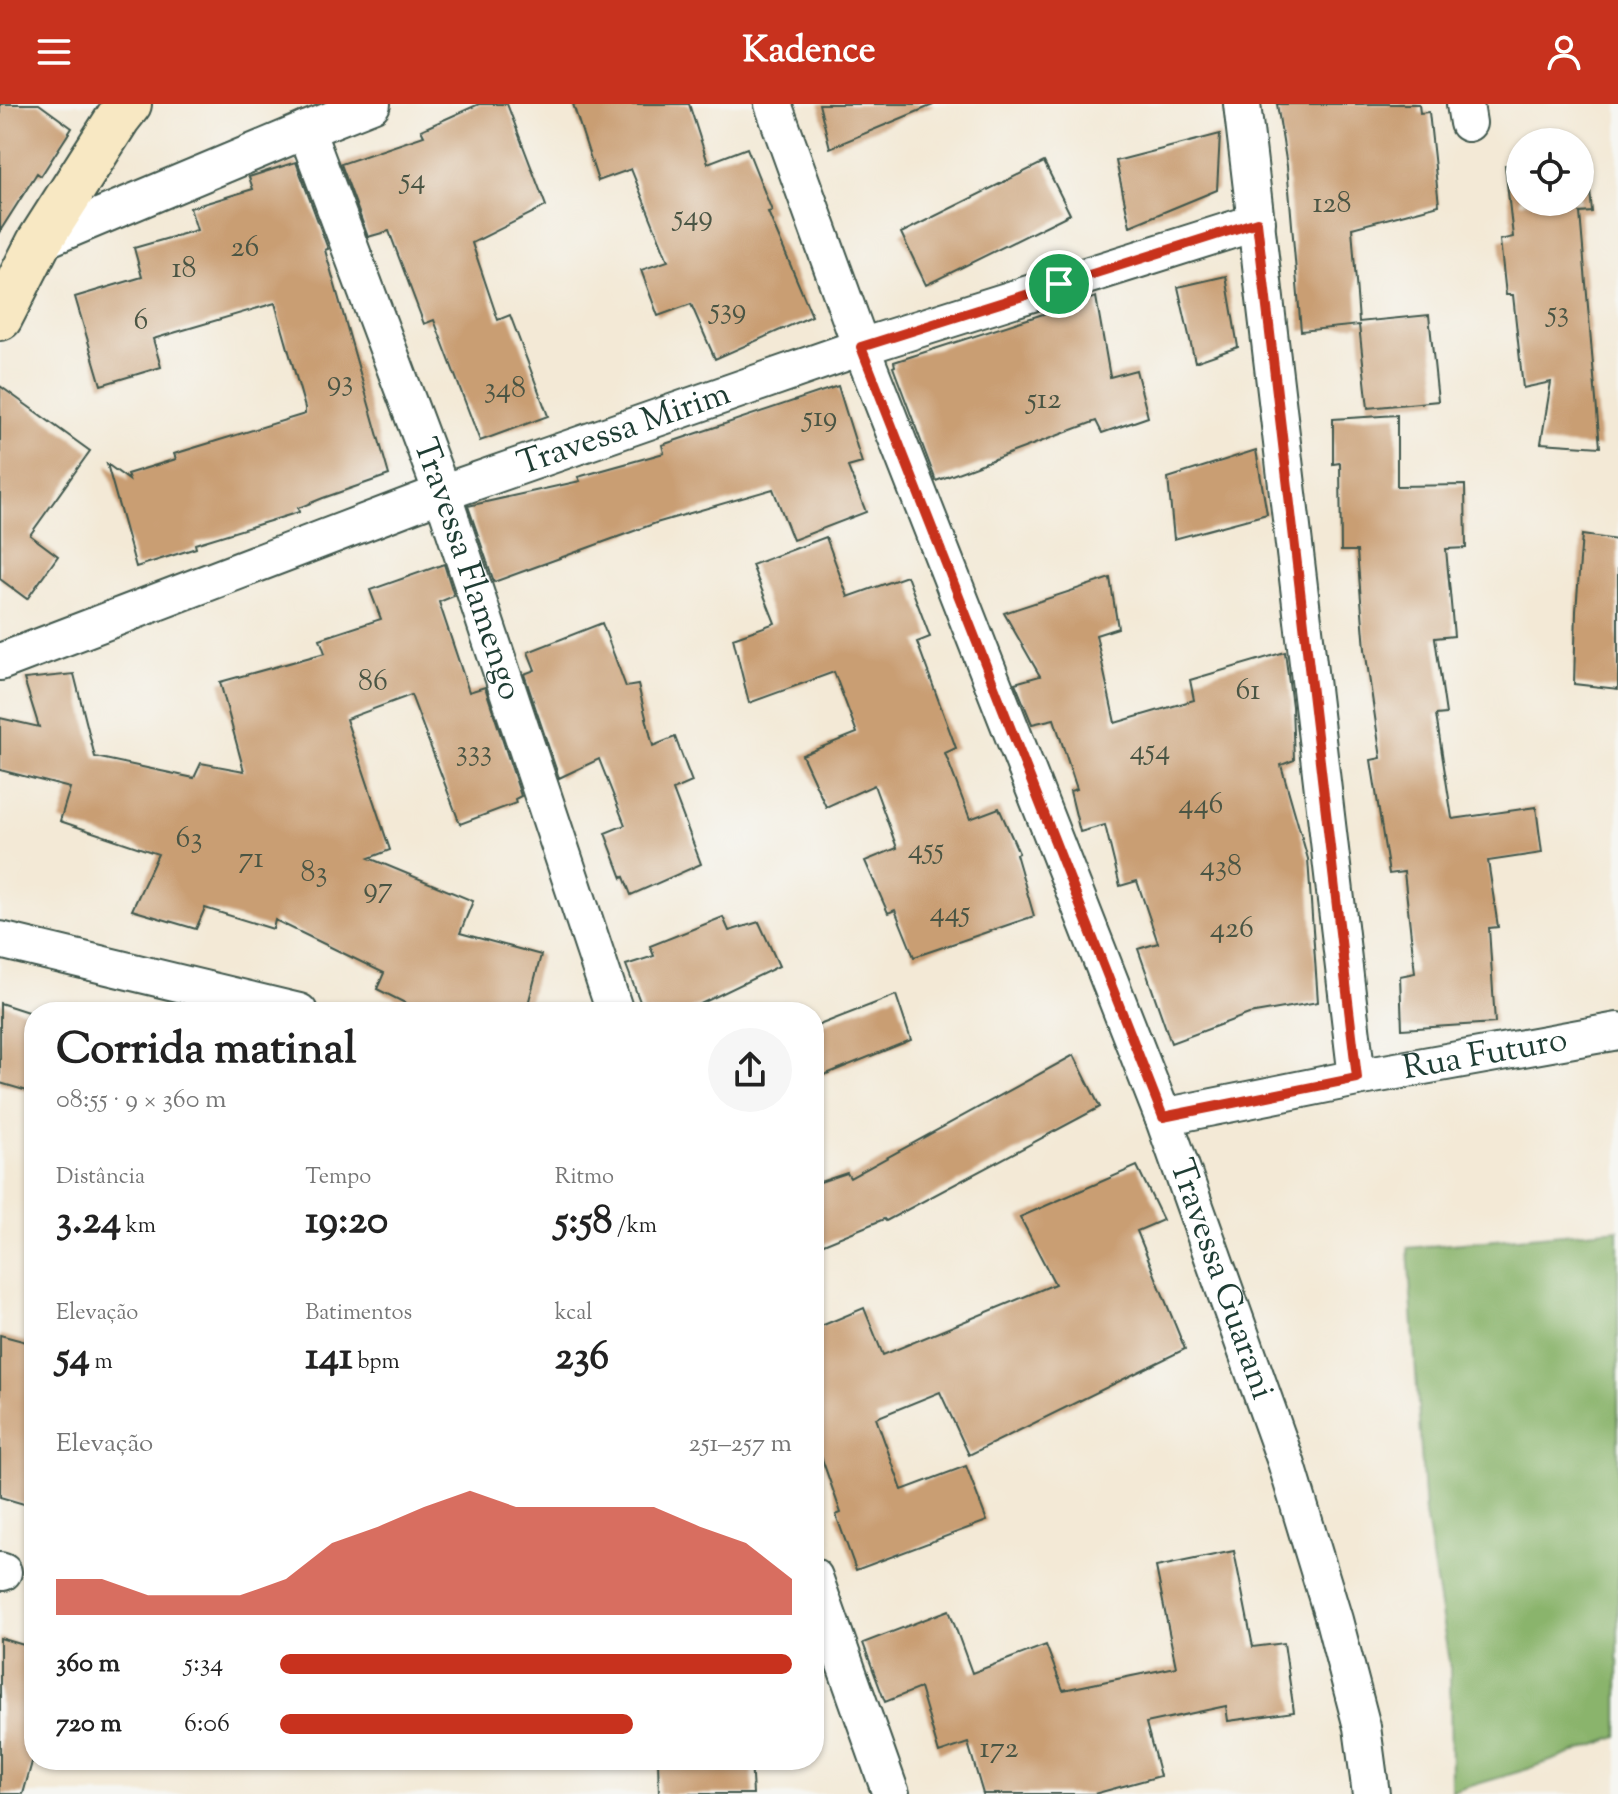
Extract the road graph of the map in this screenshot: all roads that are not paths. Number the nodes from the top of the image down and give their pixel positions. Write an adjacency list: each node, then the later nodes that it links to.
1 (129, 104): 7 (street)
2 (372, 104): 5 (street)
3 (773, 104): 9 (street, Travessa Guarani)
4 (1242, 104): 6 (street)
5 (306, 130): 7 (street); 10 (street, Travessa Flamengo)
6 (1257, 222): 9 (street, Travessa Mirim); 16 (street)
7 (39, 242): 8 (street)
8 (0, 318)
9 (861, 347): 10 (street, Travessa Mirim); 17 (street, Travessa Guarani)
10 (442, 493): 11 (street, Travessa Mirim); 14 (street, Travessa Flamengo)
11 (0, 662)
12 (0, 940): 13 (street)
13 (257, 1002)
14 (612, 1002)
15 (1618, 1031): 16 (street, Rua Futuro)
16 (1357, 1078): 17 (street, Rua Futuro)
17 (1163, 1117): 20 (street, Travessa Guarani)
18 (824, 1605): 19 (street)
19 (891, 1794)
20 (1371, 1794)

